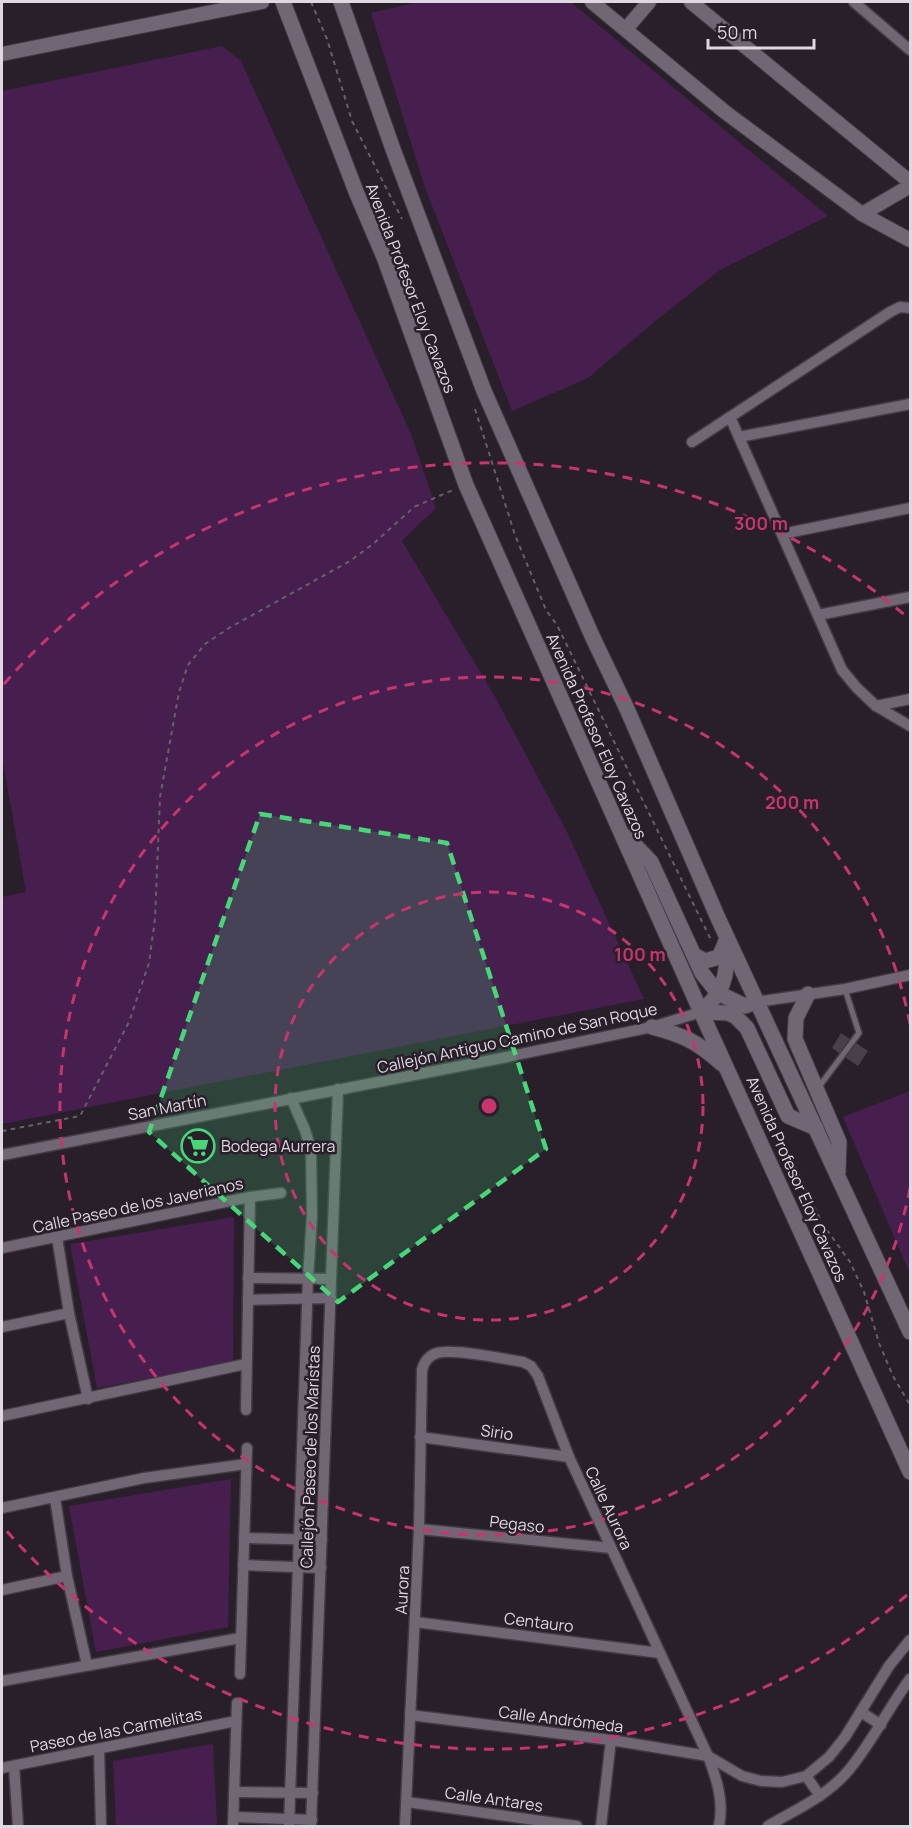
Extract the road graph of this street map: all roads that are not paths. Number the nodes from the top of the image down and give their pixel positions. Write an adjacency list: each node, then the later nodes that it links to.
1 (262, 2): 10 (street)
2 (283, 2): 26 (main road, Avenida Profesor Eloy Cavazos)
3 (341, 2): 27 (main road, Avenida Profesor Eloy Cavazos)
4 (592, 2): 8 (street)
5 (649, 2): 8 (street)
6 (691, 2): 11 (street)
7 (854, 2): 9 (street)
8 (626, 28): 12 (street)
9 (910, 50)
10 (2, 54)
11 (910, 184): 12 (street)
12 (862, 214): 13 (street)
13 (910, 240)
14 (910, 308): 16 (street)
15 (910, 404): 17 (street)
16 (730, 417): 17 (street); 18 (street)
17 (739, 437): 20 (street)
18 (692, 442)
19 (910, 508): 20 (street)
20 (782, 534): 22 (street)
21 (910, 597): 22 (street)
22 (818, 615): 24 (street)
23 (910, 699): 24 (street)
24 (876, 706): 25 (street)
25 (910, 726)
26 (619, 829): 29 (main road); 35 (main road, Avenida Profesor Eloy Cavazos)
27 (722, 927): 28 (main road); 34 (main road, Avenida Profesor Eloy Cavazos)
28 (722, 950): 29 (main road); 32 (main road)
29 (694, 955): 32 (main road)
30 (910, 975): 31 (street)
31 (845, 989): 33 (street); 39 (lane)
32 (718, 993): 34 (main road); 35 (main road)
33 (808, 994): 34 (street); 39 (main road)
34 (756, 1002): 41 (main road, Avenida Profesor Eloy Cavazos)
35 (701, 1012): 36 (street, Callejón Antiguo Camino de San Roque); 37 (main road, Avenida Profesor Eloy Cavazos); 41 (main road)
36 (652, 1027): 37 (main road); 38 (street, Callejón Antiguo Camino de San Roque)
37 (727, 1068): 66 (main road, Avenida Profesor Eloy Cavazos)
38 (338, 1089): 40 (street, San Martín); 50 (street, Callejón Paseo de los Marístas)
39 (817, 1090): 43 (main road)
40 (291, 1098): 42 (street, San Martín); 49 (street, Callejón Paseo de los Marístas)
41 (816, 1128): 43 (main road, Avenida Profesor Eloy Cavazos)
42 (2, 1155)
43 (838, 1174): 56 (main road, Avenida Profesor Eloy Cavazos)
44 (281, 1193): 45 (street, Calle Paseo de los Javerianos)
45 (250, 1197): 46 (street, Calle Paseo de los Javerianos); 48 (street)
46 (57, 1238): 47 (street, Calle Paseo de los Javerianos); 54 (street)
47 (2, 1248)
48 (248, 1278): 49 (street); 53 (street)
49 (308, 1278): 50 (street); 51 (street, Callejón Paseo de los Marístas)
50 (331, 1279): 52 (street, Callejón Paseo de los Marístas)
51 (307, 1298): 52 (street); 53 (street); 71 (street, Callejón Paseo de los Marístas)
52 (330, 1298): 72 (street, Callejón Paseo de los Marístas)
53 (248, 1300): 58 (street)
54 (69, 1313): 55 (street); 59 (street)
55 (2, 1328)
56 (910, 1332)
57 (430, 1357): 62 (street, Aurora); 64 (street, Calle Aurora)
58 (246, 1364): 59 (street); 60 (street)
59 (88, 1399): 61 (street)
60 (246, 1410)
61 (2, 1416)
62 (420, 1437): 64 (street, Sirio); 69 (street, Aurora)
63 (247, 1448): 65 (street)
64 (569, 1457): 73 (street, Calle Aurora)
65 (246, 1464): 67 (street); 70 (street)
66 (910, 1472)
67 (55, 1498): 68 (street); 77 (street)
68 (2, 1508)
69 (419, 1529): 73 (street, Pegaso); 79 (street, Aurora)
70 (244, 1538): 71 (street); 74 (street)
71 (298, 1539): 72 (street); 75 (street, Callejón Paseo de los Marístas)
72 (322, 1540): 76 (street, Callejón Paseo de los Marístas)
73 (612, 1548): 82 (street, Calle Aurora)
74 (243, 1565): 75 (street); 80 (street)
75 (298, 1566): 76 (street); 99 (street, Callejón Paseo de los Marístas)
76 (321, 1568): 100 (street, Callejón Paseo de los Marístas)
77 (67, 1576): 78 (street); 83 (street)
78 (2, 1590)
79 (415, 1622): 82 (street, Centauro); 89 (street, Aurora)
80 (240, 1638): 83 (street); 84 (street)
81 (910, 1640): 88 (street)
82 (660, 1653): 94 (street, Calle Aurora)
83 (87, 1665): 86 (street)
84 (240, 1674)
85 (910, 1679): 91 (street)
86 (2, 1681)
87 (237, 1703): 90 (street)
88 (861, 1712): 91 (street); 97 (street)
89 (410, 1715): 92 (street, Calle Andrómeda); 102 (street, Aurora)
90 (236, 1721): 93 (street, Paseo de las Carmelitas); 98 (street)
91 (881, 1725): 101 (street)
92 (611, 1740): 94 (street, Calle Andrómeda); 110 (street)
93 (99, 1749): 95 (street, Paseo de las Carmelitas); 107 (street)
94 (708, 1756): 97 (street); 111 (street, Calle Aurora)
95 (14, 1766): 96 (street, Paseo de las Carmelitas); 106 (street)
96 (2, 1768)
97 (806, 1776): 101 (street)
98 (234, 1792): 99 (street); 103 (street)
99 (291, 1793): 100 (street); 104 (street, Callejón Paseo de los Marístas)
100 (313, 1793): 105 (street, Callejón Paseo de los Marístas)
101 (820, 1796): 112 (street)
102 (407, 1802): 108 (street, Aurora); 109 (street, Calle Antares)
103 (233, 1822): 104 (street)
104 (290, 1823): 105 (street)
105 (312, 1823)
106 (18, 1827)
107 (101, 1827)
108 (405, 1827)
109 (577, 1827)
110 (601, 1827)
111 (720, 1827)
112 (768, 1827)

